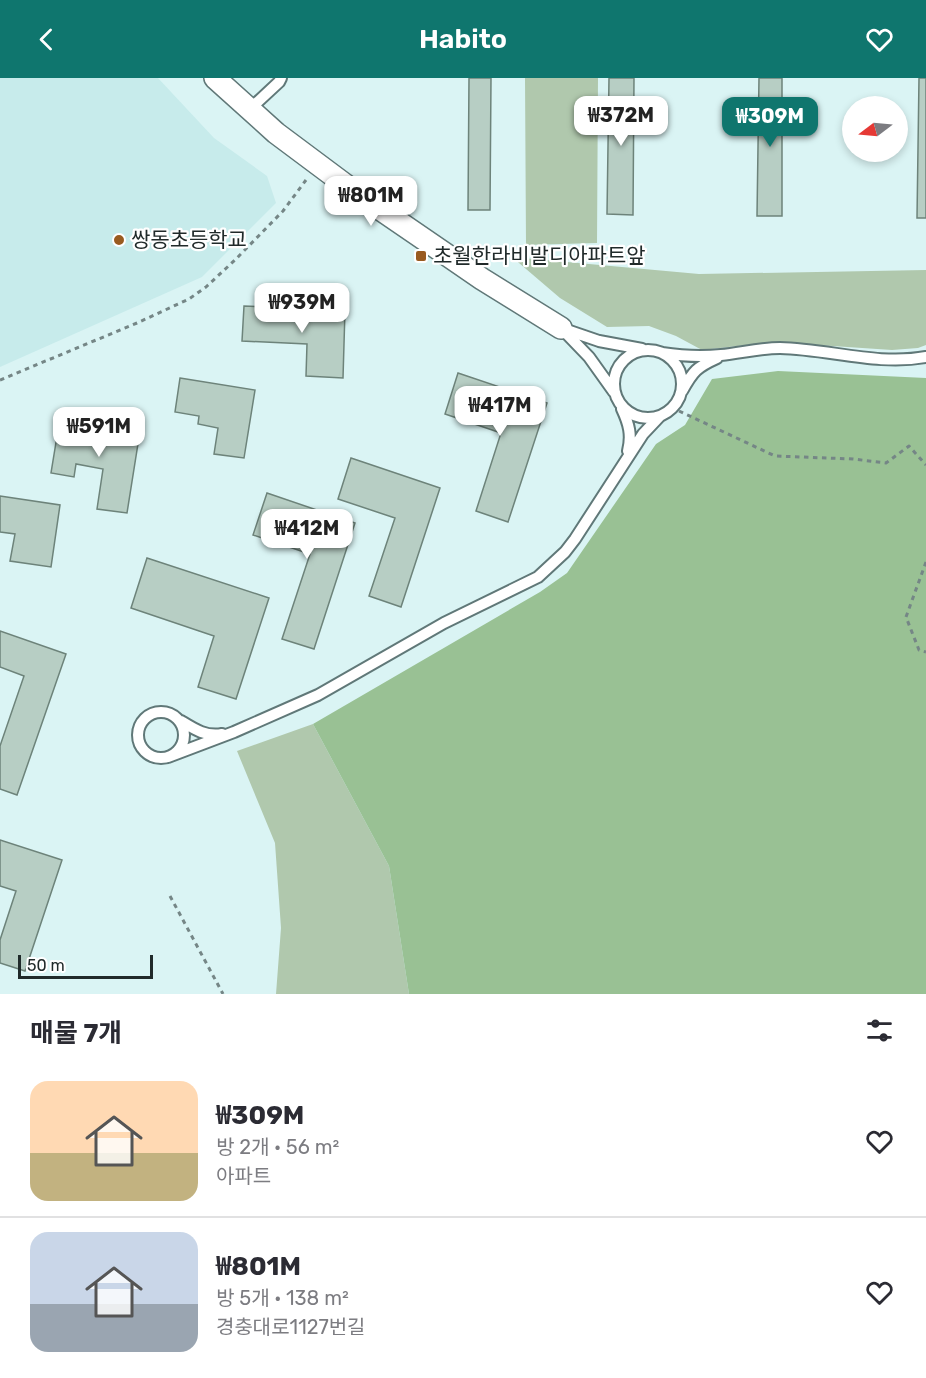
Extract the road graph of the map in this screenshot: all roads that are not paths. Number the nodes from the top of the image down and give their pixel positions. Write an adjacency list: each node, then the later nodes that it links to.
1 (215, 78): 3 (street)
2 (281, 78): 3 (lane)
3 (250, 109): 4 (street)
4 (561, 328): 5 (lane); 9 (lane)
5 (657, 352): 6 (lane); 8 (lane); 9 (lane)
6 (724, 355): 7 (lane); 8 (lane)
7 (926, 357)
8 (682, 391): 10 (lane)
9 (617, 398): 10 (lane); 11 (lane)
10 (660, 416): 11 (lane)
11 (622, 465): 13 (lane)
12 (179, 720): 13 (lane); 14 (lane); 14 (lane)
13 (234, 732): 14 (lane)
14 (168, 757)

